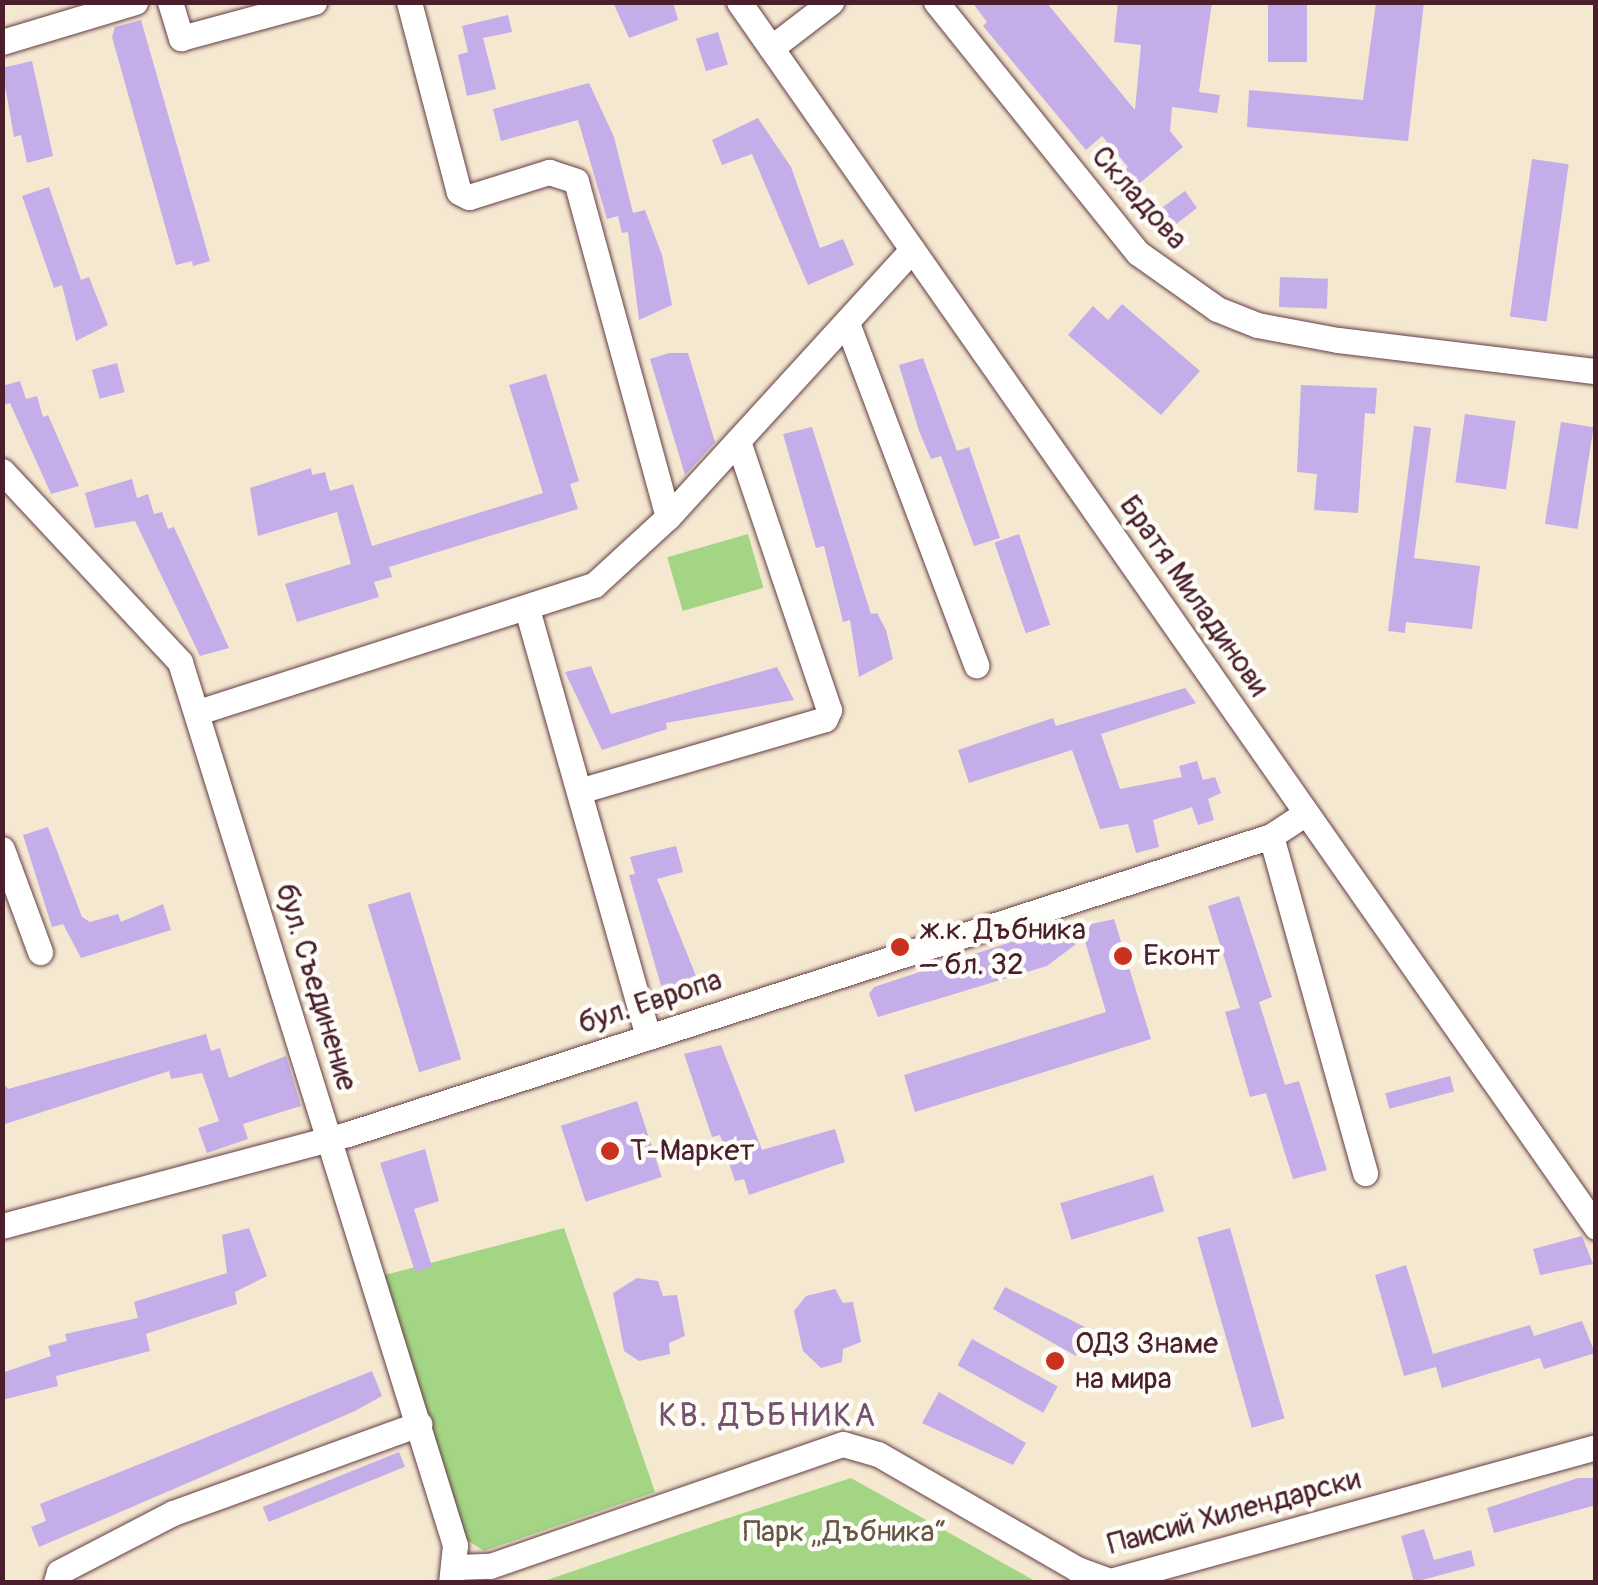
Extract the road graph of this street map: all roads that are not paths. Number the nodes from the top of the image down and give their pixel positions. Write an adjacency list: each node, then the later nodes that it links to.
1 (135, 2): 8 (street)
2 (170, 2): 3 (street)
3 (314, 2)
4 (409, 2): 15 (street)
5 (739, 2): 9 (street, Братя Миладинови)
6 (831, 2): 9 (street)
7 (936, 2): 12 (street, Складова)
8 (2, 42)
9 (771, 48): 10 (street, Братя Миладинови)
10 (912, 250): 11 (street); 20 (street, Братя Миладинови)
11 (847, 322): 13 (street); 17 (street)
12 (1596, 372)
13 (738, 441): 15 (street); 19 (street)
14 (2, 470): 18 (street, бул. Съединение)
15 (668, 517): 16 (street)
16 (528, 609): 18 (street); 19 (street)
17 (976, 664)
18 (198, 712): 25 (street, бул. Съединение)
19 (578, 791): 24 (street)
20 (1306, 813): 21 (street, бул. Европа); 28 (street, Братя Миладинови)
21 (1271, 836): 24 (street, бул. Европа); 26 (street)
22 (2, 850): 23 (street)
23 (40, 952)
24 (648, 1037): 25 (street, бул. Европа)
25 (329, 1140): 27 (street, бул. Европа); 29 (street, бул. Съединение)
26 (1364, 1173)
27 (2, 1226)
28 (1596, 1226)
29 (419, 1424): 31 (street, бул. Съединение); 32 (street)
30 (1596, 1447): 33 (street, Паисий Хилендарски)
31 (454, 1575): 33 (street, Паисий Хилендарски)
32 (56, 1582)
33 (1109, 1582)

